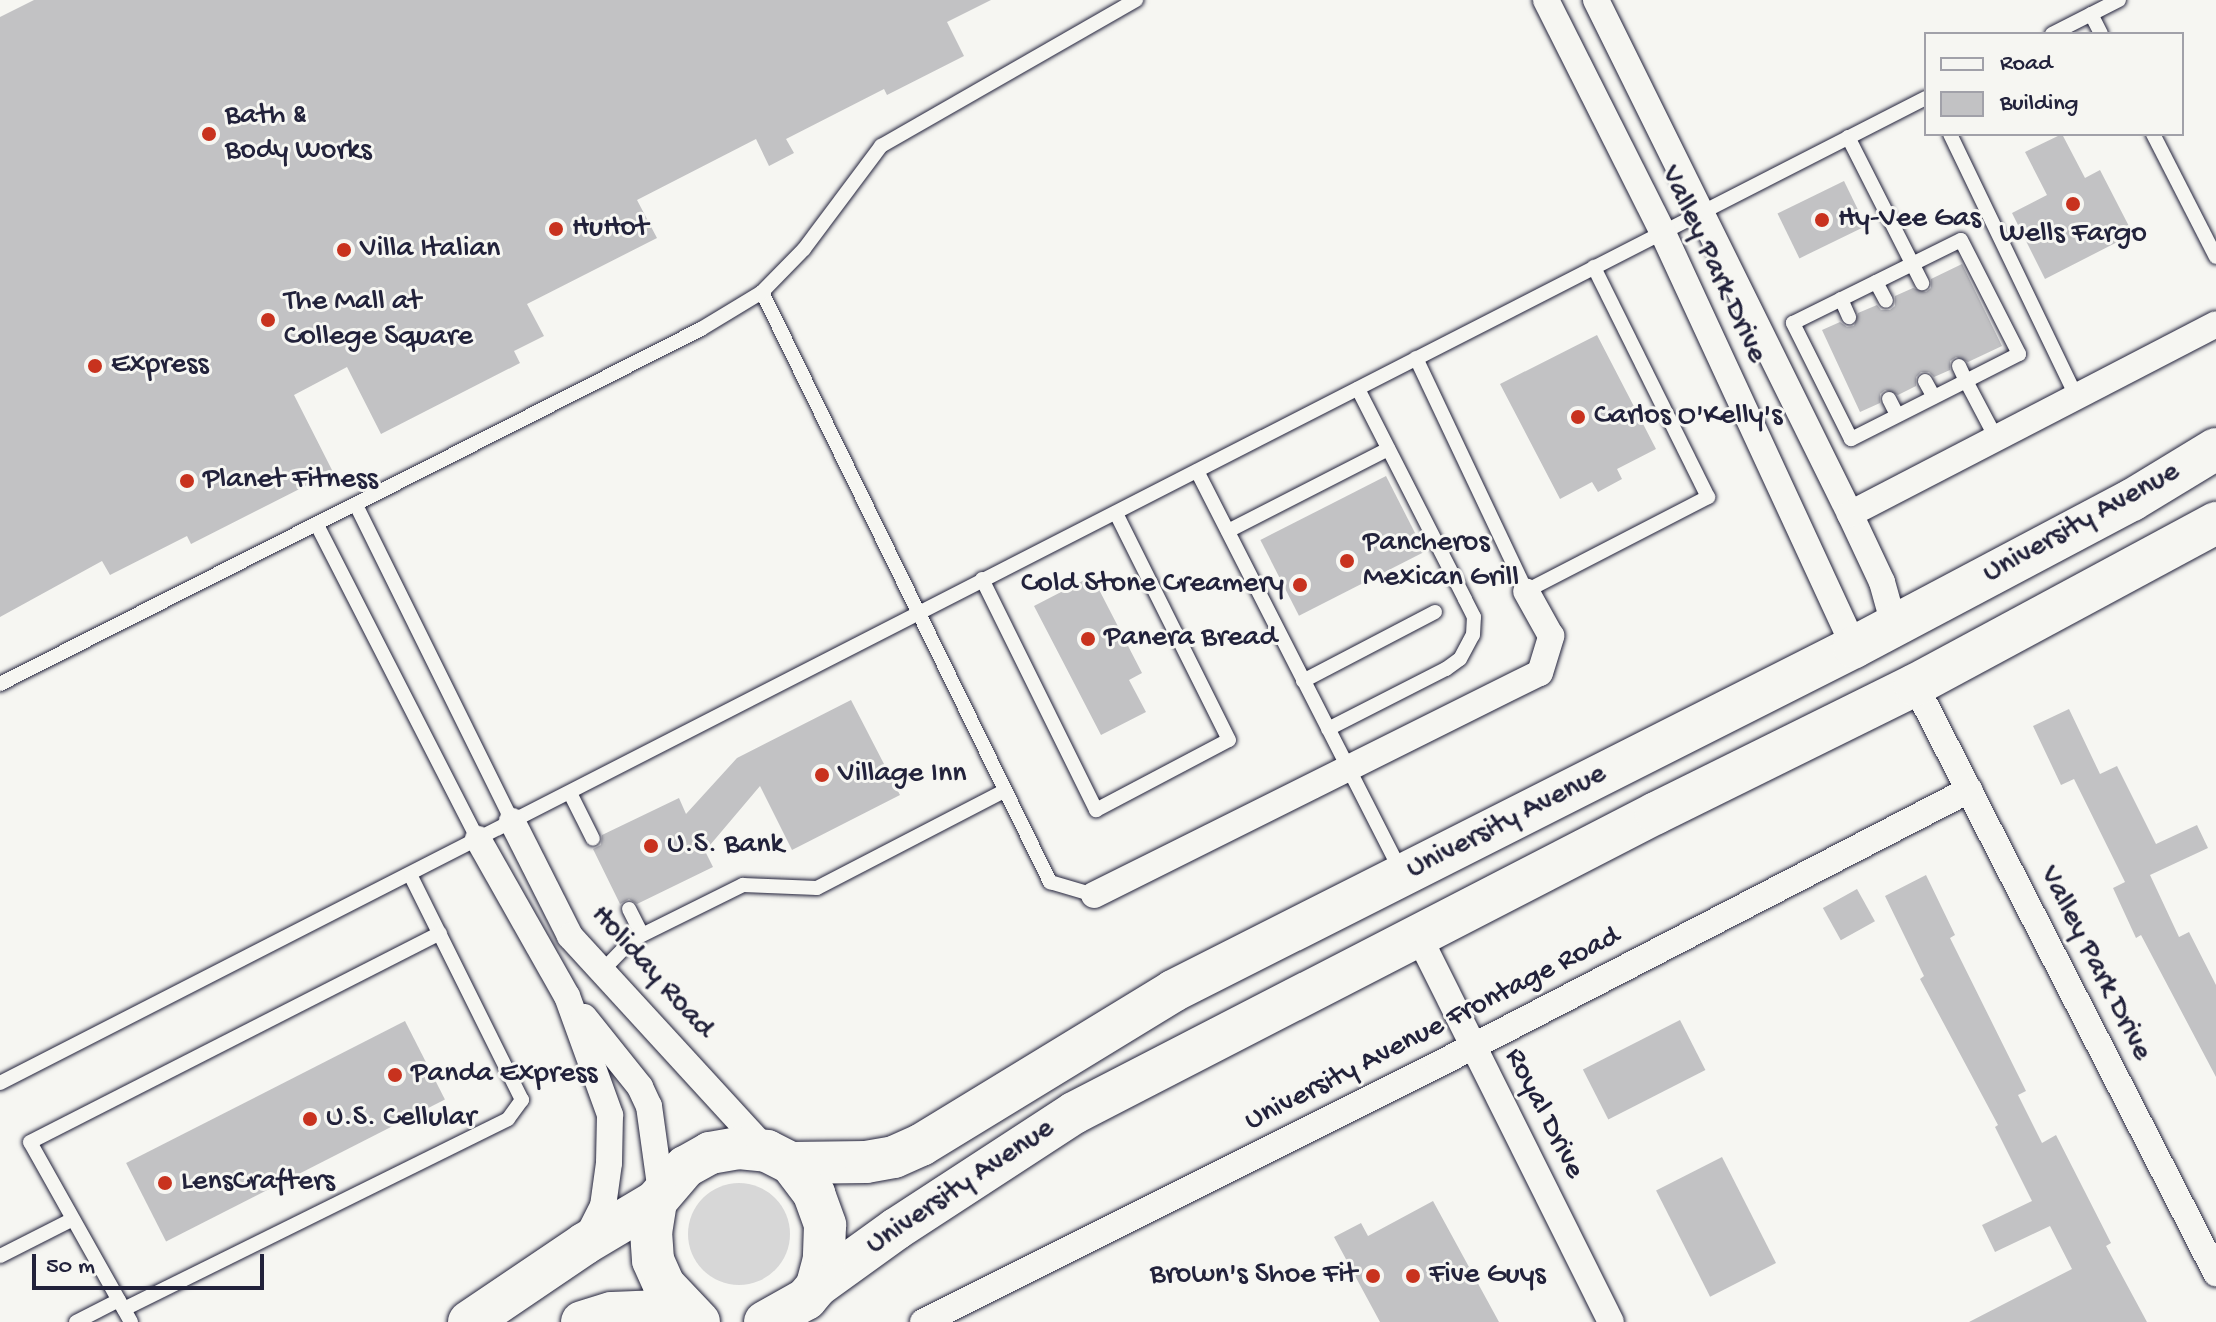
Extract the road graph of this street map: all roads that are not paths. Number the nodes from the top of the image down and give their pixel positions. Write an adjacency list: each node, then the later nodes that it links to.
1 (1136, 0): 19 (lane)
2 (1546, 0): 13 (street, Valley Park Drive)
3 (1596, 0): 12 (street, Valley Park Drive)
4 (2119, 0): 5 (lane)
5 (2091, 14): 6 (lane); 7 (lane)
6 (2056, 32)
7 (2100, 32)
8 (1924, 99): 11 (lane)
9 (1951, 136): 29 (lane)
10 (2154, 136): 14 (lane)
11 (1848, 137): 12 (lane); 15 (lane)
12 (1701, 212): 13 (lane); 39 (street, Valley Park Drive)
13 (1662, 231): 16 (lane); 48 (street, Valley Park Drive)
14 (2216, 257)
15 (1913, 264): 17 (lane); 18 (lane); 27 (lane)
16 (1594, 267): 24 (lane); 44 (lane)
17 (1876, 282): 20 (lane); 21 (lane)
18 (1922, 283)
19 (762, 292): 37 (lane); 45 (lane)
20 (1841, 299): 22 (lane); 32 (lane)
21 (1886, 301)
22 (1849, 317)
23 (2216, 324): 29 (street)
24 (1416, 358): 28 (lane); 44 (lane)
25 (1959, 366): 27 (lane)
26 (1925, 381): 30 (lane)
27 (1966, 381): 30 (lane); 33 (lane)
28 (1358, 389): 34 (lane); 36 (lane)
29 (2076, 396): 33 (street)
30 (1934, 397): 32 (lane)
31 (1889, 399): 32 (lane)
32 (1897, 415)
33 (1996, 438): 39 (street)
34 (1388, 449): 42 (lane); 52 (lane)
35 (2216, 449): 47 (main road, University Avenue)
36 (1197, 471): 38 (lane); 42 (lane)
37 (356, 505): 41 (lane); 59 (lane)
38 (1116, 513): 43 (lane); 43 (lane)
39 (1850, 514): 47 (street, Valley Park Drive)
40 (2216, 523): 51 (main road, University Avenue)
41 (317, 525): 50 (lane); 60 (lane)
42 (1228, 531): 49 (lane)
43 (982, 579): 45 (lane)
44 (1526, 591): 54 (street)
45 (916, 612): 56 (lane); 57 (lane)
46 (1435, 612): 49 (lane)
47 (1894, 625): 48 (main road, University Avenue); 58 (main road)
48 (1854, 647): 53 (main road, University Avenue)
49 (1303, 681): 52 (lane)
50 (0, 684)
51 (1915, 685): 55 (street, Valley Park Drive); 58 (main road, University Avenue)
52 (1328, 729): 54 (lane)
53 (1626, 763): 63 (main road, University Avenue); 68 (main road)
54 (1349, 770): 63 (lane); 64 (street)
55 (1969, 790): 71 (street, University Avenue Frontage Road); 78 (street, Valley Park Drive)
56 (1004, 791): 64 (lane); 67 (lane)
57 (570, 793): 59 (lane); 61 (lane)
58 (1656, 813): 68 (main road, University Avenue)
59 (512, 821): 60 (lane); 69 (street, Holiday Road)
60 (478, 839): 62 (lane); 70 (street)
61 (593, 839)
62 (411, 876): 66 (lane); 72 (lane)
63 (1403, 876): 73 (main road, University Avenue)
64 (1094, 895)
65 (629, 909): 67 (lane)
66 (440, 933): 75 (lane); 80 (lane)
67 (642, 934): 69 (lane)
68 (1418, 935): 71 (street, Royal Drive); 79 (main road, University Avenue)
69 (601, 972): 73 (street, Holiday Road)
70 (567, 996): 74 (street); 76 (street)
71 (1473, 1047): 86 (street, University Avenue Frontage Road); 87 (street, Royal Drive)
72 (0, 1083)
73 (779, 1157): 74 (main road, University Avenue); 79 (main road)
74 (659, 1197): 76 (main road); 81 (main road)
75 (71, 1220): 77 (lane); 80 (lane)
76 (584, 1244): 83 (main road)
77 (0, 1256)
78 (2216, 1273)
79 (809, 1302): 85 (main road, University Avenue)
80 (125, 1310): 82 (lane)
81 (692, 1316): 84 (main road)
82 (76, 1322)
83 (469, 1322)
84 (582, 1322)
85 (765, 1322)
86 (923, 1322)
87 (1611, 1322)

